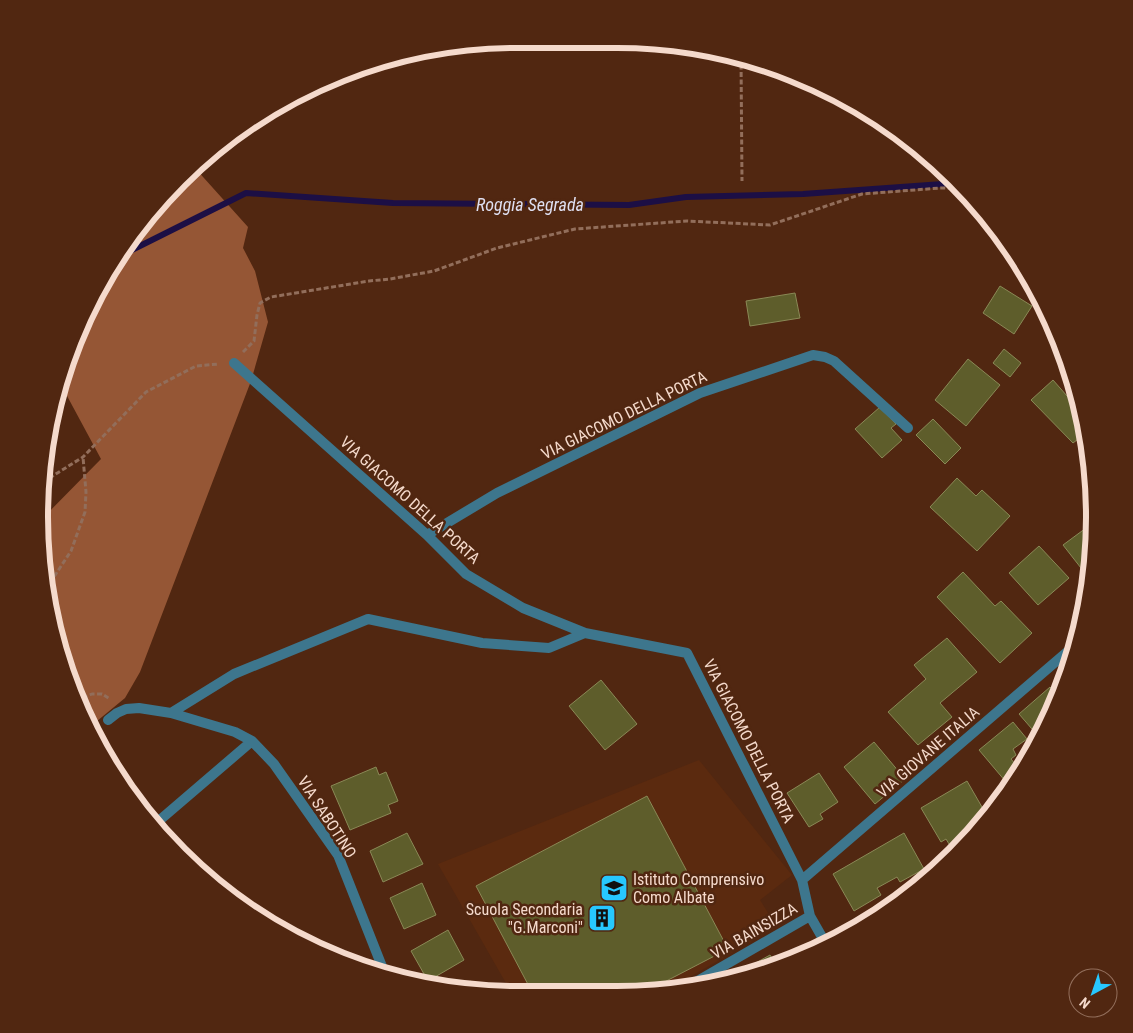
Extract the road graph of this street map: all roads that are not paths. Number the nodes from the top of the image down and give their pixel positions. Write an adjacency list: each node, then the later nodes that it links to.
1 (234, 363): 3 (street, VIA GIACOMO DELLA PORTA)
2 (908, 428): 3 (street, VIA GIACOMO DELLA PORTA)
3 (427, 535): 4 (street, VIA GIACOMO DELLA PORTA)
4 (585, 634): 6 (street); 10 (street, VIA GIACOMO DELLA PORTA)
5 (1065, 654): 10 (street, VIA GIOVANE ITALIA)
6 (171, 713): 7 (street, VIA SABOTINO); 8 (street, VIA SABOTINO)
7 (108, 720)
8 (252, 741): 9 (street); 13 (street, VIA SABOTINO)
9 (159, 820)
10 (802, 880): 11 (street)
11 (810, 916): 12 (street); 14 (street, VIA BAINSIZZA)
12 (822, 938)
13 (382, 966)
14 (705, 976)

